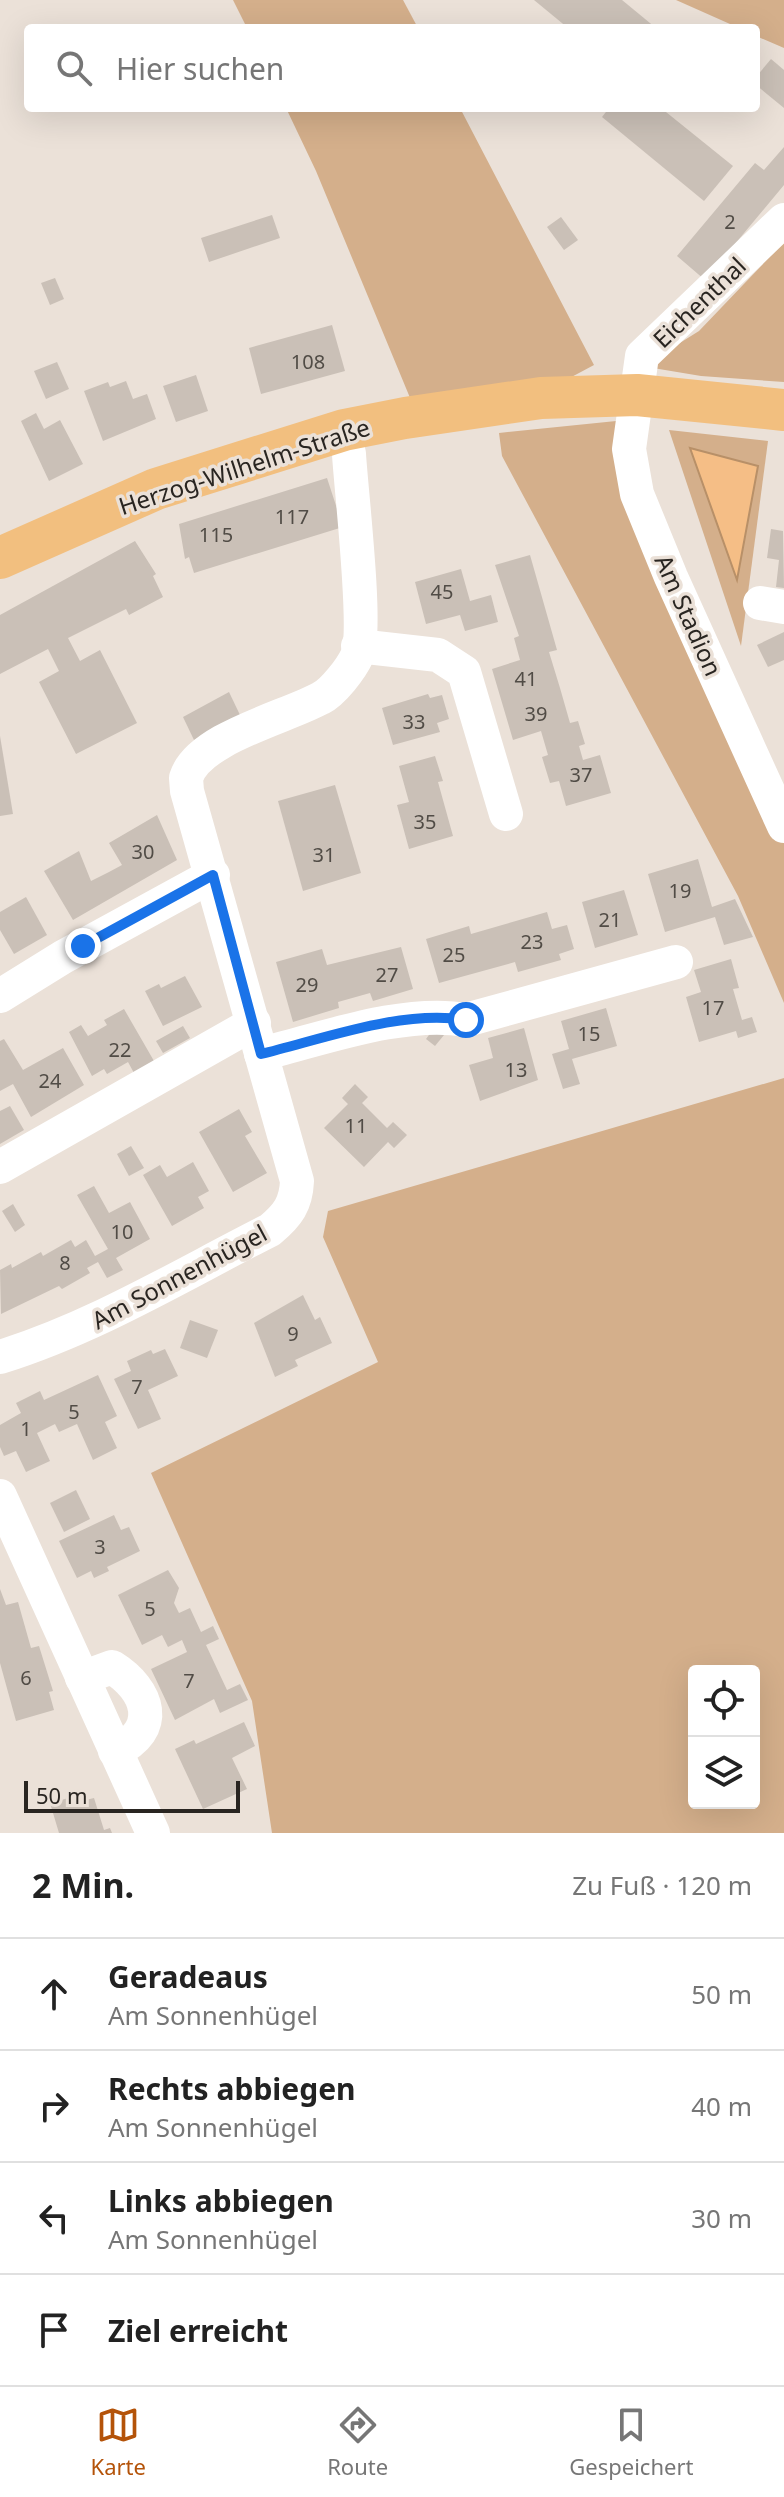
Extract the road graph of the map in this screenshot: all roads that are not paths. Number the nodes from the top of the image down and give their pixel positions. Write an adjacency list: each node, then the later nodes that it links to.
1 (784, 220): 2 (street, Eichenthal)
2 (637, 395): 3 (main road, Herzog-Wilhelm-Straße); 4 (main road, Herzog-Wilhelm-Straße); 8 (street, Am Stadion)
3 (784, 410)
4 (344, 430): 5 (main road, Herzog-Wilhelm-Straße); 6 (street)
5 (0, 558)
6 (358, 646): 7 (street); 9 (street, Am Sonnenhügel)
7 (506, 814)
8 (784, 826)
9 (213, 875): 11 (street); 12 (street, Am Sonnenhügel)
10 (676, 962): 12 (street)
11 (0, 996)
12 (257, 1039): 13 (street); 14 (street, Am Sonnenhügel)
13 (0, 1167)
14 (0, 1357)
15 (0, 1496): 16 (street)
16 (82, 1678): 17 (street); 17 (street)
17 (115, 1751): 18 (street)
18 (153, 1833)

